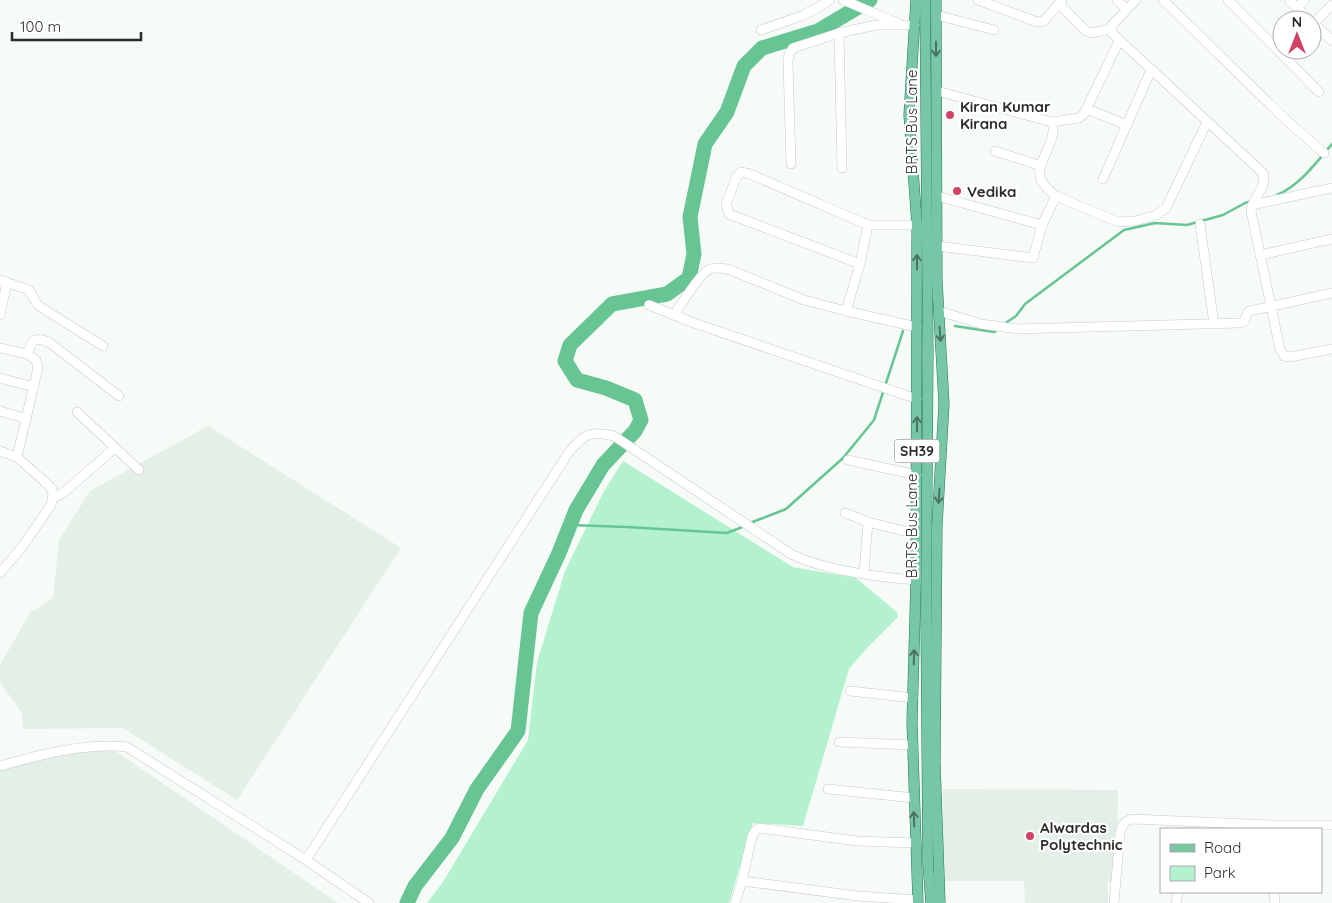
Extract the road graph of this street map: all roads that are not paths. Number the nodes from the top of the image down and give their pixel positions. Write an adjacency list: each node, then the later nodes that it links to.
1 (830, 0): 21 (street)
2 (843, 0): 19 (street)
3 (916, 0): 19 (main road, SH39)
4 (925, 0): 101 (main road, BRTS Bus Lane)
5 (936, 0): 18 (main road, SH39)
6 (978, 0): 13 (street)
7 (1117, 0): 16 (street)
8 (1136, 0): 16 (street)
9 (1163, 0): 35 (street)
10 (1228, 0): 29 (street)
11 (1289, 0): 15 (street)
12 (1305, 0): 15 (street)
13 (1061, 2): 20 (street)
14 (1332, 5): 17 (street)
15 (1297, 8)
16 (1126, 9): 20 (street)
17 (1322, 14)
18 (936, 15): 22 (street); 28 (main road, SH39, one-way to 28)
19 (910, 25): 24 (street); 46 (main road, SH39)
20 (1111, 29): 25 (street)
21 (761, 30)
22 (994, 30)
23 (1322, 32): 26 (street)
24 (839, 33): 36 (street); 38 (street)
25 (1119, 41): 27 (street); 30 (street)
26 (1332, 41)
27 (1151, 70): 32 (street); 39 (street)
28 (936, 91): 31 (street); 41 (main road, SH39)
29 (1319, 92)
30 (1087, 109): 31 (street); 33 (street)
31 (1052, 122): 37 (street)
32 (1207, 122): 42 (street); 43 (street)
33 (1124, 124)
34 (995, 151): 37 (street)
35 (1324, 153)
36 (790, 164)
37 (1041, 166): 42 (street)
38 (842, 168)
39 (1103, 179)
40 (1332, 188): 43 (street)
41 (937, 196): 47 (street); 49 (main road, SH39)
42 (1056, 196): 47 (street)
43 (1252, 204): 50 (street)
44 (1200, 224): 60 (street)
45 (868, 225): 46 (street); 51 (street); 51 (street)
46 (917, 225): 61 (main road, SH39, one-way to 46)
47 (1042, 225): 49 (street)
48 (1332, 239): 50 (street)
49 (937, 246): 56 (main road, SH39)
50 (1260, 255): 55 (street)
51 (860, 264): 57 (street)
52 (4, 281): 58 (street); 62 (street)
53 (1332, 294): 55 (street)
54 (648, 305): 59 (street)
55 (1271, 307): 60 (street); 64 (street)
56 (939, 311): 60 (street); 102 (main road, SH39, one-way to 102)
57 (846, 312): 59 (street); 61 (street)
58 (0, 314)
59 (674, 315): 69 (street)
60 (1214, 324)
61 (917, 327): 69 (main road, SH39)
62 (104, 346)
63 (0, 348): 65 (street)
64 (1332, 349)
65 (27, 354): 67 (street); 68 (street)
66 (0, 378): 67 (street)
67 (34, 387): 72 (street)
68 (119, 396)
69 (917, 399): 78 (main road, SH39, one-way to 69)
70 (0, 411): 72 (street)
71 (76, 412): 73 (street)
72 (27, 419): 75 (street)
73 (115, 448): 77 (street); 79 (street)
74 (0, 451): 75 (street)
75 (17, 457): 79 (street)
76 (848, 460): 78 (street)
77 (139, 470)
78 (917, 475): 82 (main road, SH39)
79 (53, 498): 83 (street)
80 (844, 512): 81 (street)
81 (868, 522): 82 (street); 84 (street)
82 (916, 534): 85 (main road, SH39)
83 (0, 573)
84 (864, 573): 85 (street); 96 (street)
85 (916, 580): 87 (main road, SH39, one-way to 85)
86 (850, 691): 87 (street)
87 (913, 698): 89 (main road, SH39)
88 (839, 742): 89 (street)
89 (913, 745): 92 (main road, SH39)
90 (0, 766): 96 (street)
91 (828, 789): 92 (street)
92 (914, 798): 95 (main road, SH39, one-way to 92)
93 (1332, 825): 94 (street)
94 (1271, 827): 103 (street)
95 (916, 843): 97 (street); 98 (main road, SH39)
96 (306, 860): 99 (street)
97 (742, 881): 98 (street); 100 (street)
98 (918, 902)
99 (369, 903)
100 (735, 903)
101 (931, 903)
102 (940, 903)
103 (1114, 903)

